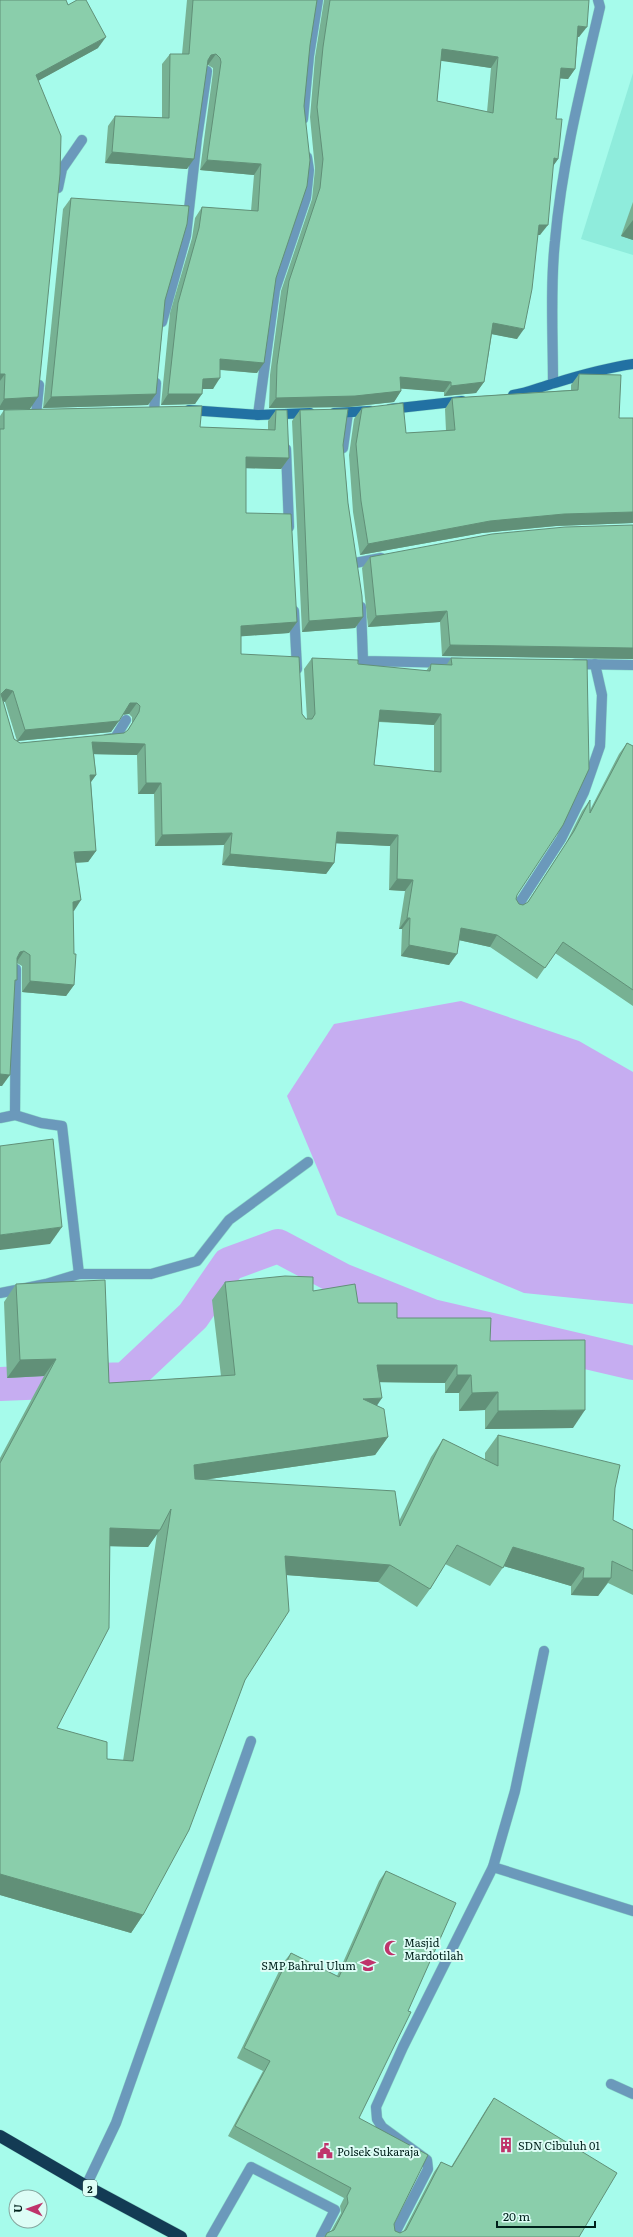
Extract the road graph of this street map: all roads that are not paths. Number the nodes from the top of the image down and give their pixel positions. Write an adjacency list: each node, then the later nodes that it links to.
1 (318, 0): 4 (street)
2 (598, 0): 12 (street)
3 (207, 71): 8 (street)
4 (304, 130)
5 (82, 140): 7 (street)
6 (306, 150): 18 (street)
7 (57, 201)
8 (160, 336)
9 (633, 364): 12 (street)
10 (157, 374): 18 (street)
11 (40, 375): 17 (street)
12 (553, 383): 13 (street)
13 (504, 396)
14 (475, 399): 16 (street)
15 (286, 413): 16 (street); 18 (street); 20 (street)
16 (348, 414): 19 (street)
17 (36, 415)
18 (258, 415)
19 (342, 462)
20 (290, 534)
21 (392, 556): 22 (street)
22 (357, 577)
23 (293, 597): 29 (street)
24 (360, 598): 25 (street)
25 (473, 664)
26 (565, 664): 27 (street)
27 (595, 664): 28 (street); 32 (street)
28 (633, 665)
29 (298, 680)
30 (126, 720): 31 (street)
31 (99, 739)
32 (515, 910)
33 (16, 969): 34 (street)
34 (15, 1115): 35 (street); 37 (street)
35 (0, 1118)
36 (308, 1162): 37 (street)
37 (79, 1274): 38 (street)
38 (0, 1293)
39 (544, 1651): 41 (street)
40 (251, 1741): 46 (street)
41 (493, 1867): 42 (street); 50 (street)
42 (633, 1911)
43 (611, 2084): 44 (street)
44 (633, 2094)
45 (0, 2136): 46 (highway, 2)
46 (86, 2186): 47 (highway, 2)
47 (181, 2237)
48 (211, 2237): 49 (street)
49 (321, 2237)
50 (393, 2237)

